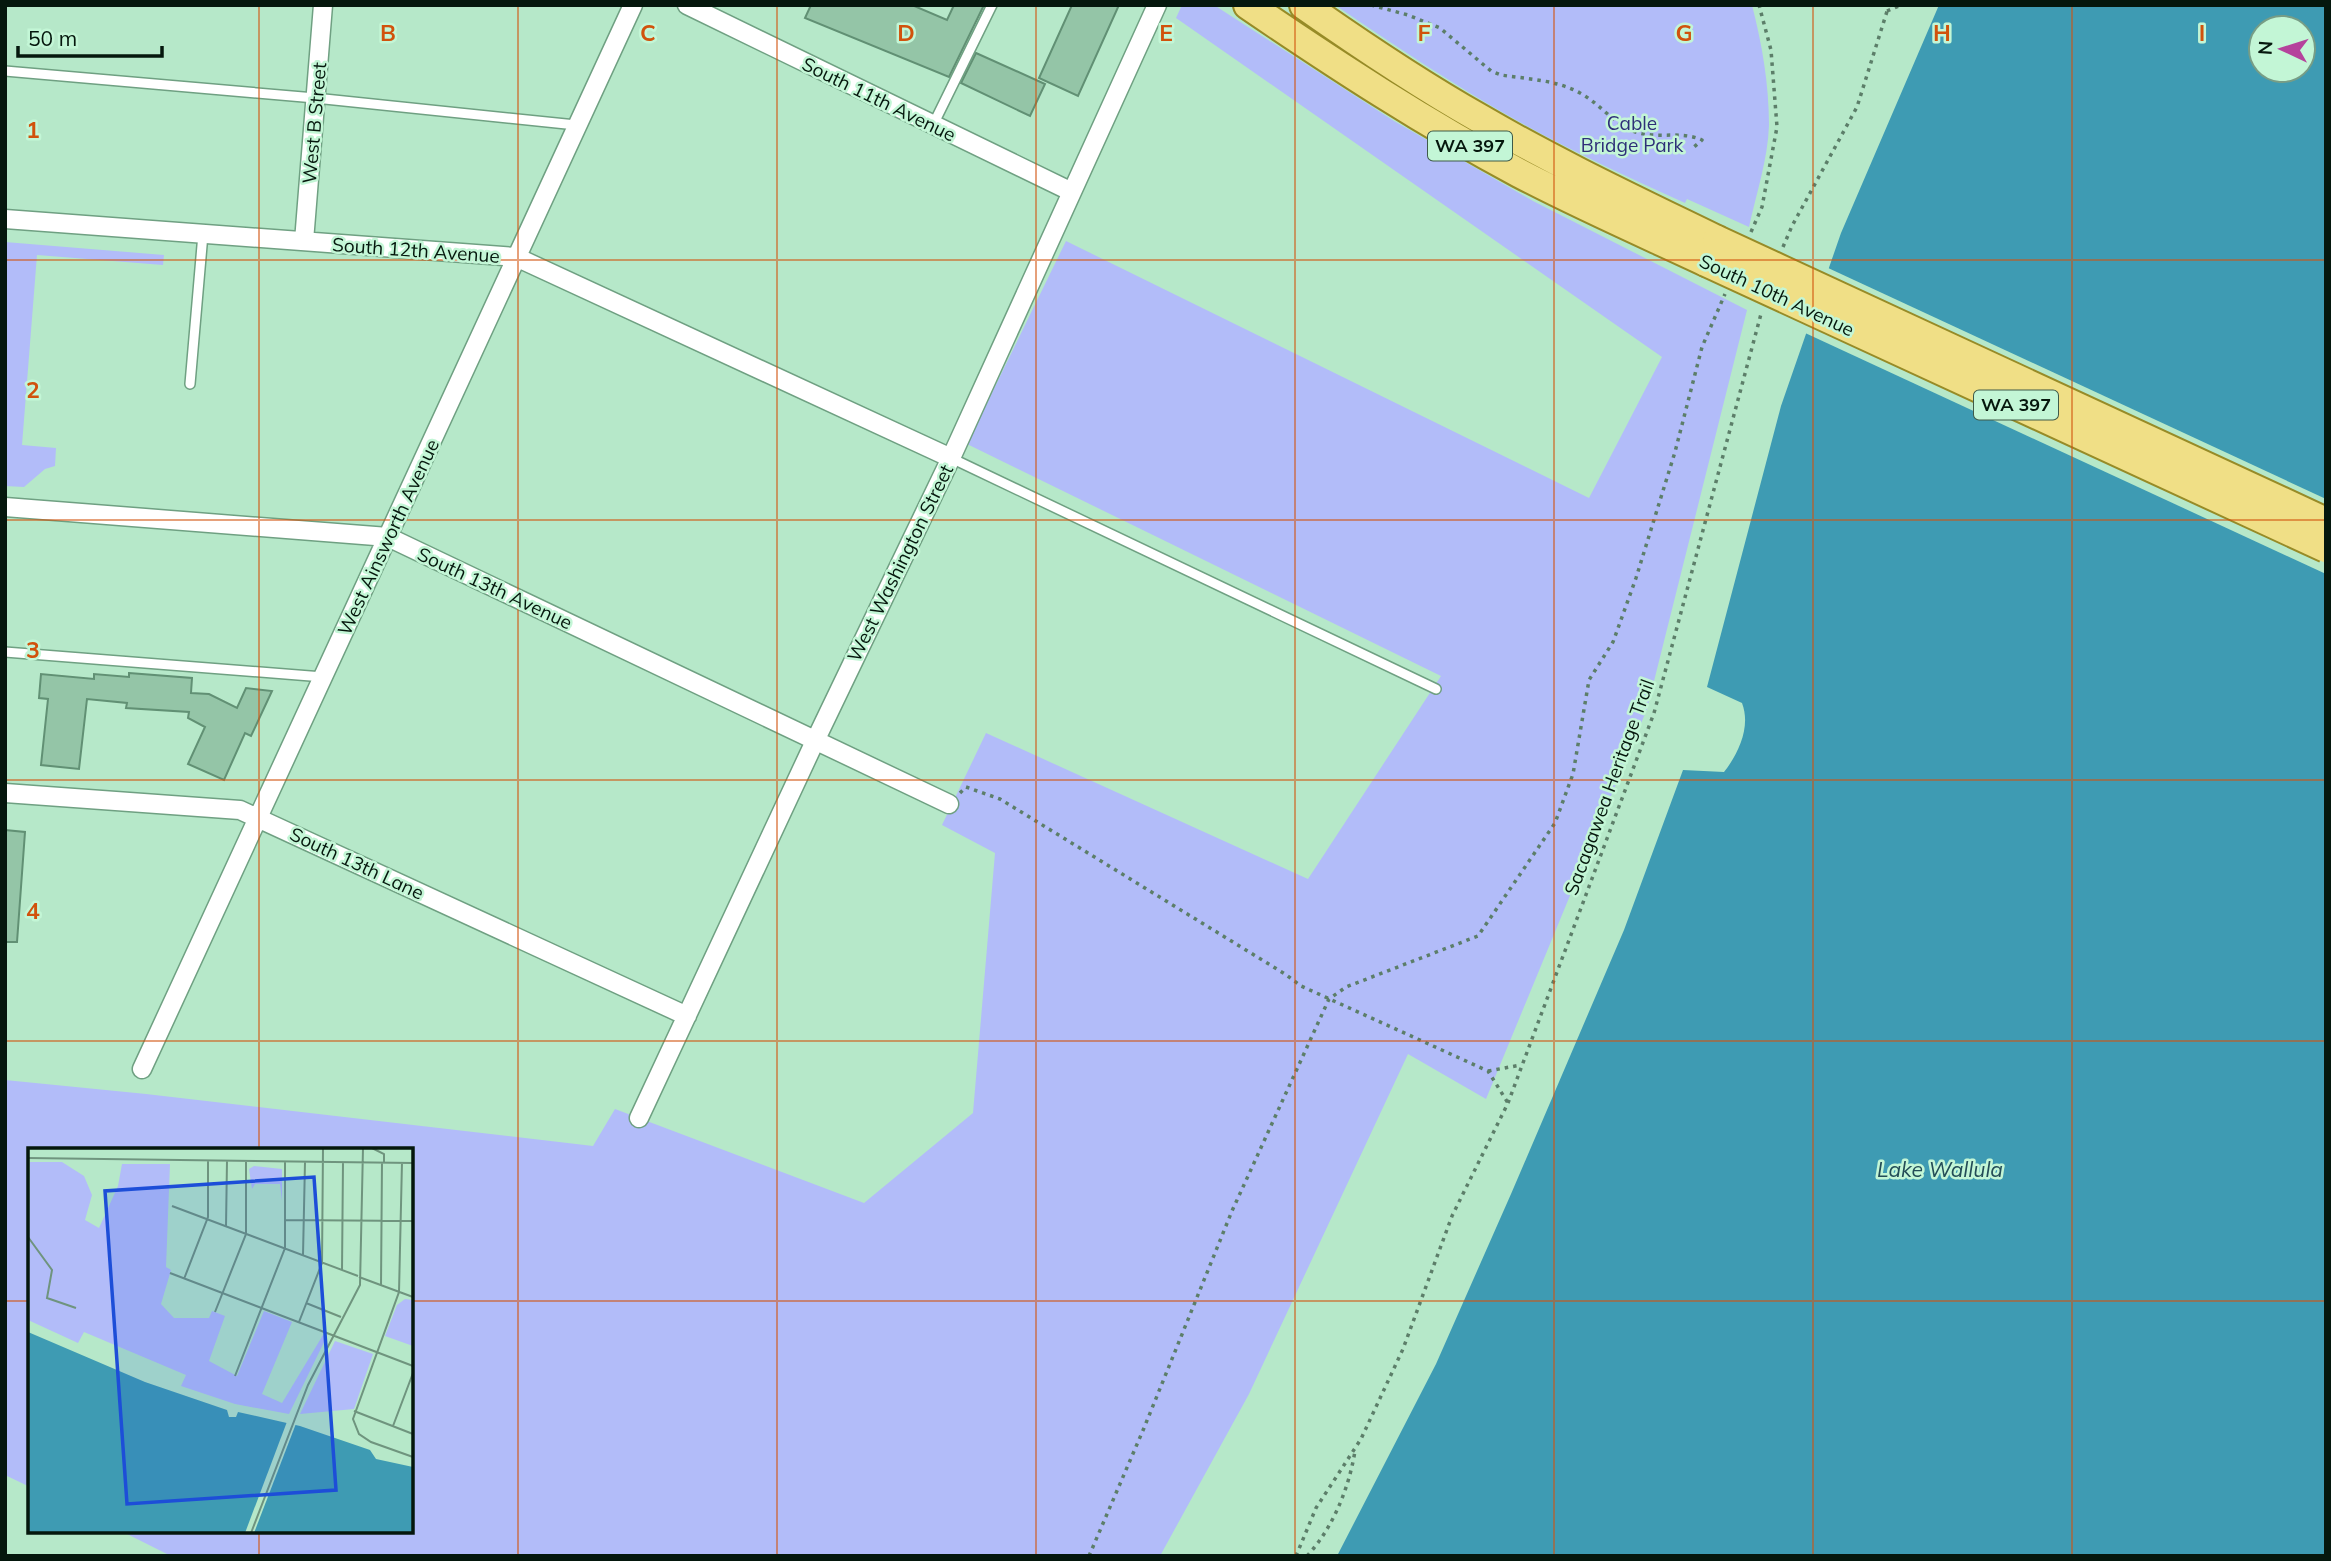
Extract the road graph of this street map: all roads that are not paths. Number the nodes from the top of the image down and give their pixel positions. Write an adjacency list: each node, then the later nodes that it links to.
1 (323, 5): 9 (street, West B Street)
2 (633, 5): 10 (street, West Ainsworth Avenue)
3 (687, 5): 11 (street, South 11th Avenue)
4 (992, 5): 11 (lane)
5 (1157, 5): 12 (street, West Washington Street)
6 (1248, 5): 16 (main road, South 10th Avenue / WA 397)
7 (1304, 5): 16 (main road, South 10th Avenue / WA 397)
8 (5, 71): 9 (lane)
9 (316, 98): 10 (lane); 15 (street, West B Street)
10 (576, 125): 17 (street, West Ainsworth Avenue)
11 (933, 125): 12 (street, South 11th Avenue)
12 (1072, 192): 19 (street, West Washington Street)
13 (5, 219): 14 (street, South 12th Avenue)
14 (203, 234): 15 (street, South 12th Avenue); 18 (lane)
15 (304, 241): 17 (street, South 12th Avenue)
16 (1712, 251): 21 (main road, South 10th Avenue / WA 397, bridge); 23 (main road, South 10th Avenue / WA 397, bridge)
17 (516, 257): 19 (street, South 12th Avenue); 22 (street, West Ainsworth Avenue)
18 (190, 384)
19 (951, 458): 26 (lane); 27 (street, West Washington Street)
20 (5, 507): 22 (street, South 13th Avenue)
21 (2326, 522)
22 (388, 537): 25 (street, West Ainsworth Avenue); 27 (street, South 13th Avenue)
23 (2326, 548)
24 (5, 652): 25 (lane)
25 (323, 677): 30 (street, West Ainsworth Avenue)
26 (1436, 689)
27 (816, 739): 29 (street, South 13th Avenue); 31 (street, West Washington Street)
28 (5, 793): 30 (street, South 13th Lane)
29 (949, 804)
30 (258, 817): 31 (street, South 13th Lane); 32 (street, West Ainsworth Avenue)
31 (687, 1016): 33 (street, West Washington Street)
32 (142, 1069)
33 (639, 1118)

